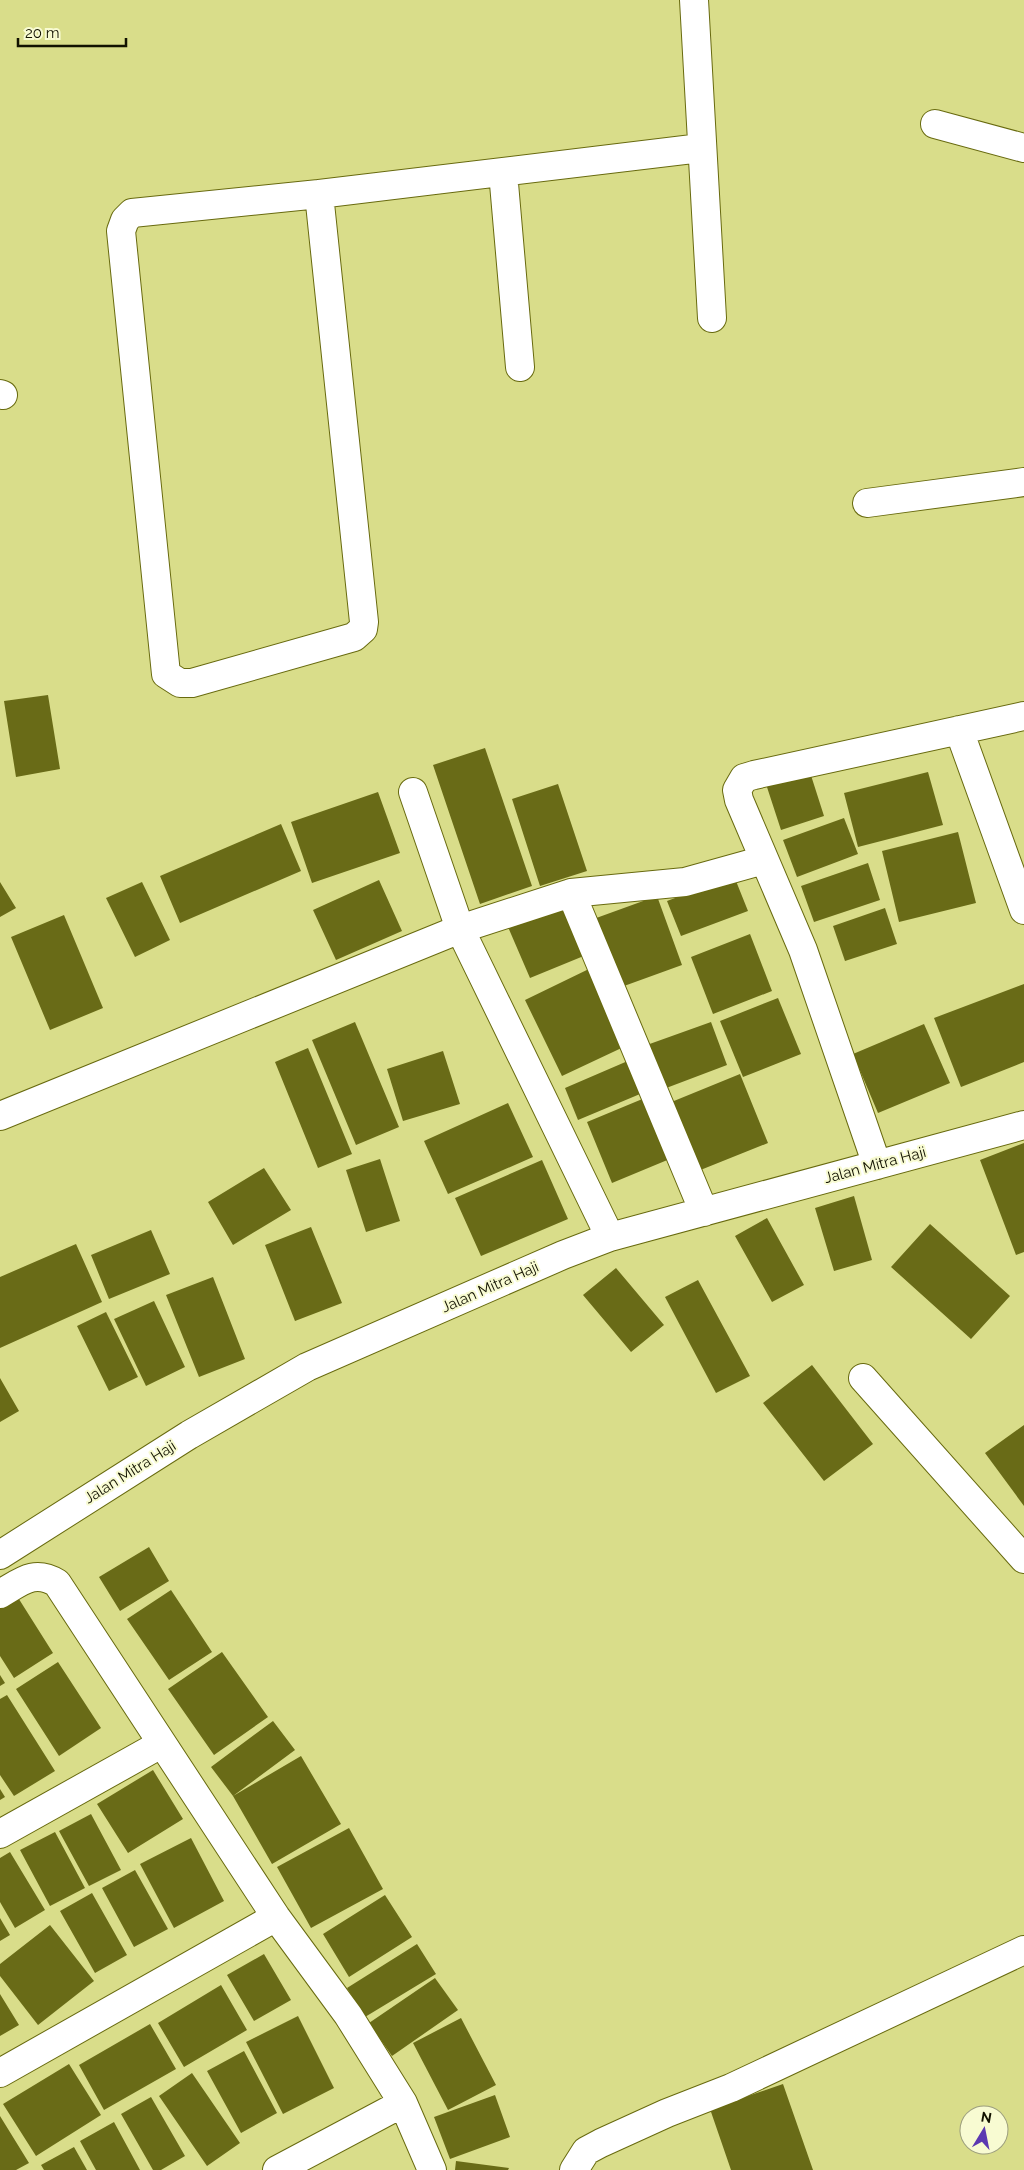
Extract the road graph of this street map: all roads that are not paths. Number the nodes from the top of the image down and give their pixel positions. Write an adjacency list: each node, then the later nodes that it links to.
1 (694, 0): 3 (street)
2 (935, 124): 4 (street)
3 (701, 148): 5 (street); 7 (street)
4 (1024, 148)
5 (503, 172): 6 (street); 8 (street)
6 (319, 194): 6 (street)
7 (712, 318)
8 (520, 367)
9 (1024, 482): 10 (street)
10 (868, 503)
11 (1024, 716): 12 (street)
12 (959, 730): 14 (street); 16 (street)
13 (413, 792): 17 (street)
14 (764, 860): 15 (street); 20 (street)
15 (571, 893): 17 (street); 21 (street)
16 (1024, 910)
17 (460, 929): 18 (street); 22 (street)
18 (0, 1116)
19 (1024, 1125): 20 (street, Jalan Mitra Haji)
20 (877, 1164): 21 (street, Jalan Mitra Haji)
21 (704, 1212): 22 (street, Jalan Mitra Haji)
22 (610, 1237): 24 (street, Jalan Mitra Haji)
23 (863, 1378): 25 (street)
24 (0, 1555)
25 (1024, 1559)
26 (0, 1594): 27 (street)
27 (161, 1744): 28 (street); 29 (street)
28 (0, 1834)
29 (276, 1917): 31 (street); 32 (street)
30 (1024, 1950): 35 (street)
31 (0, 2073)
32 (403, 2103): 33 (street); 34 (street)
33 (277, 2170)
34 (432, 2170)
35 (574, 2170)

